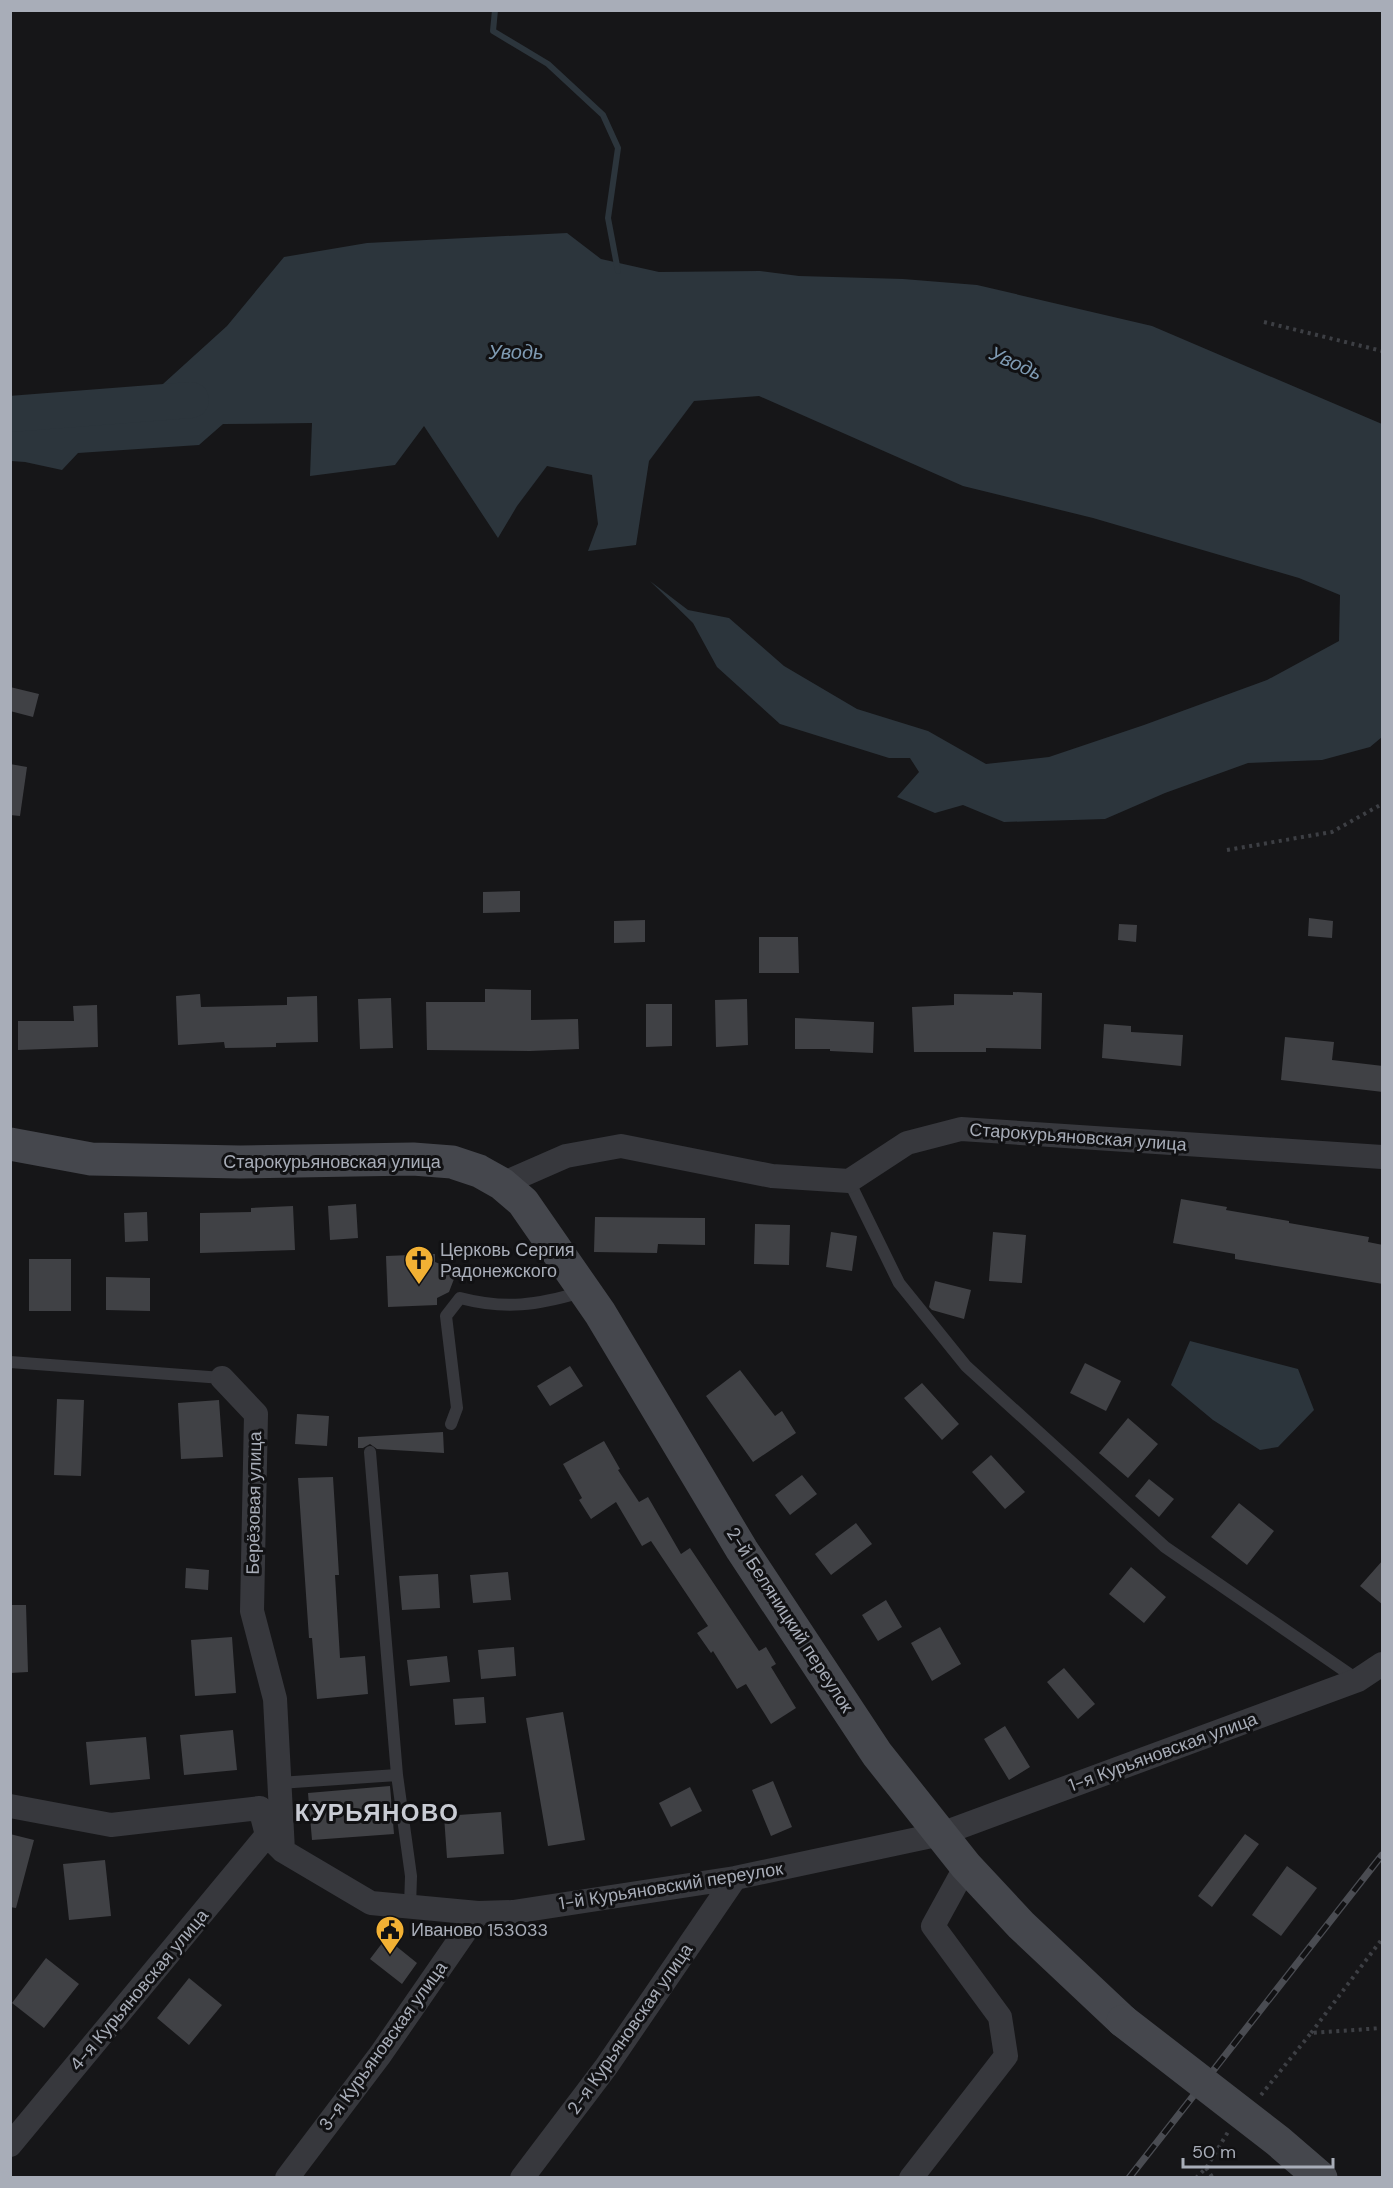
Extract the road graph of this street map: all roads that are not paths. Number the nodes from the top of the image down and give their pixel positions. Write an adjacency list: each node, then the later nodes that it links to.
1 (10, 1144): 4 (main road, Старокурьяновская улица)
2 (1383, 1157): 3 (street, Старокурьяновская улица)
3 (849, 1181): 4 (street); 11 (lane)
4 (502, 1184): 5 (main road, 2-й Беляницкий переулок)
5 (585, 1291): 8 (lane); 15 (main road, 2-й Беляницкий переулок)
6 (10, 1362): 7 (lane, Берёзовая улица)
7 (222, 1378): 13 (street, Берёзовая улица)
8 (451, 1424)
9 (370, 1452): 12 (lane)
10 (1383, 1664): 11 (street, 1-я Курьяновская улица)
11 (1358, 1680): 15 (street, 1-я Курьяновская улица)
12 (397, 1775): 13 (lane); 19 (lane)
13 (279, 1783): 16 (street, Берёзовая улица)
14 (10, 1806): 16 (street)
15 (941, 1834): 17 (main road, 2-й Беляницкий переулок); 18 (street, 1-й Курьяновский переулок)
16 (275, 1843): 19 (street, 1-й Курьяновский переулок); 21 (street, 4-я Курьяновская улица)
17 (966, 1866): 24 (street); 25 (main road, 2-й Беляницкий переулок, bridge)
18 (735, 1878): 20 (street, 1-й Курьяновский переулок); 23 (street, 2-я Курьяновская улица)
19 (410, 1907): 20 (street, 1-й Курьяновский переулок)
20 (478, 1913): 22 (street, 3-я Курьяновская улица)
21 (10, 2145)
22 (287, 2178)
23 (522, 2178)
24 (911, 2178)
25 (1321, 2178)

